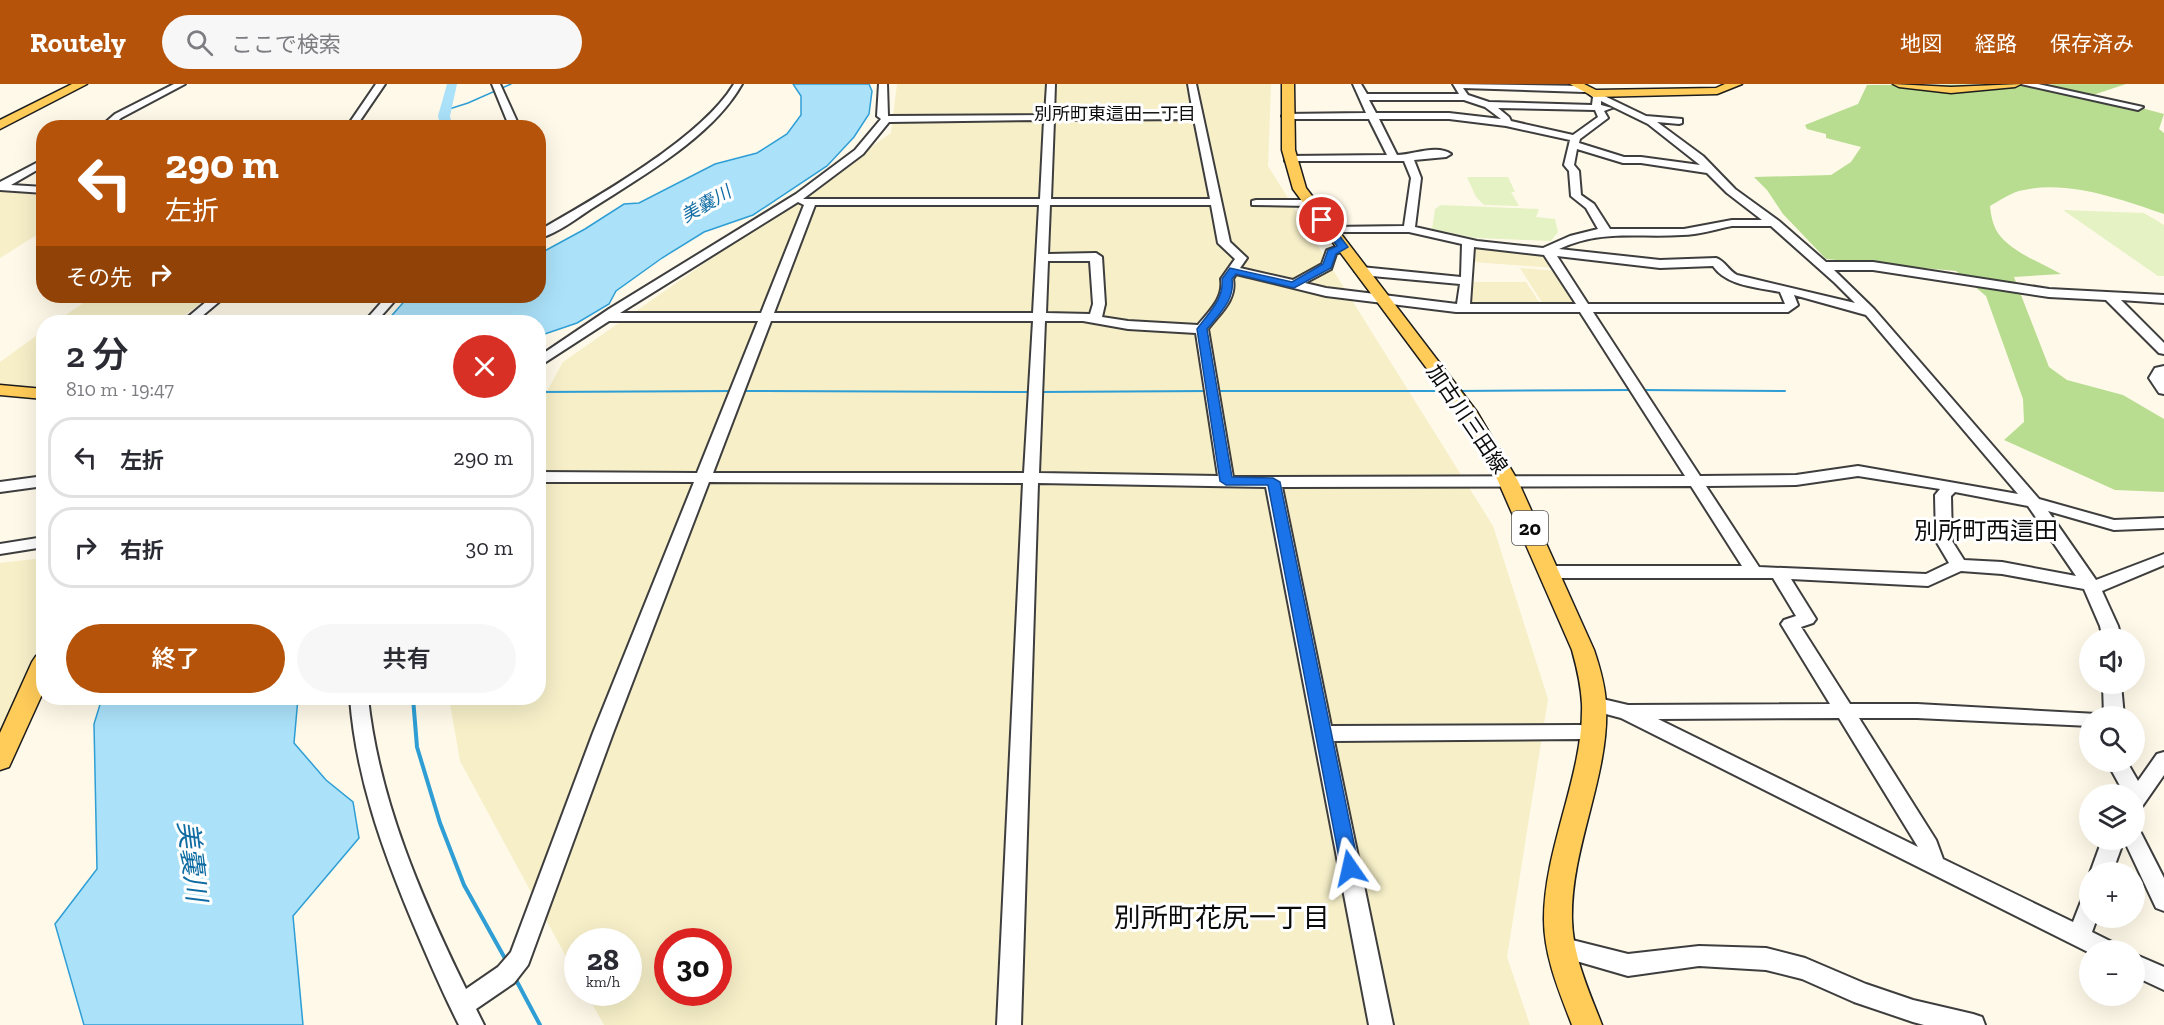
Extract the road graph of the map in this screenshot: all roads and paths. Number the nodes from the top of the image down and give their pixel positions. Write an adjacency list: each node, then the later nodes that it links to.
1 (81, 84): 35 (main road)
2 (181, 84): 29 (street)
3 (381, 84): 30 (street)
4 (496, 84): 31 (street)
5 (738, 84): 53 (street)
6 (883, 84): 28 (street)
7 (1051, 84): 23 (street)
8 (1192, 84): 24 (street)
9 (1288, 84): 25 (main road, 加古川三田線 / 20)
10 (1357, 84): 18 (street)
11 (1457, 84): 16 (street); 19 (street)
12 (1736, 84): 17 (main road)
13 (1899, 84): 14 (main road)
14 (2015, 84)
15 (2025, 84): 22 (street)
16 (1503, 85): 17 (street); 21 (street)
17 (1590, 94): 21 (street); 27 (street); 36 (street)
18 (1364, 97): 19 (street); 26 (street)
19 (1465, 97): 20 (street)
20 (1488, 105): 21 (street); 34 (street)
21 (1522, 105): 32 (street)
22 (2138, 106)
23 (1050, 116): 24 (street); 28 (street); 47 (street)
24 (1200, 116): 48 (street)
25 (1287, 116): 26 (street); 40 (main road, 加古川三田線 / 20)
26 (1373, 116): 34 (street); 38 (street)
27 (1644, 118): 33 (street); 42 (street)
28 (886, 119): 45 (street)
29 (113, 120)
30 (356, 120)
31 (511, 120)
32 (1534, 121): 34 (street); 36 (street)
33 (1679, 121)
34 (1506, 123)
35 (0, 125)
36 (1574, 141): 42 (street); 54 (street)
37 (1446, 154): 39 (street)
38 (1393, 158): 39 (street); 40 (street)
39 (1408, 158): 52 (street)
40 (1289, 159): 50 (main road, 加古川三田線 / 20)
41 (36, 166): 43 (street)
42 (1711, 170): 51 (street)
43 (0, 186): 44 (street)
44 (36, 188)
45 (790, 202): 46 (street); 75 (street)
46 (812, 202): 47 (street); 76 (street)
47 (1046, 202): 48 (street); 58 (street)
48 (1216, 202): 60 (street)
49 (1256, 203): 50 (street)
50 (1309, 203): 55 (main road, 加古川三田線 / 20)
51 (1775, 223): 54 (street); 59 (street)
52 (1409, 229): 55 (street); 56 (street)
53 (546, 231)
54 (1606, 232): 57 (street)
55 (1337, 239): 61 (main road, 加古川三田線 / 20); 63 (street)
56 (1468, 242): 57 (street); 62 (street)
57 (1547, 250): 64 (street); 71 (street)
58 (1043, 258): 77 (street); 78 (street)
59 (1823, 266): 65 (street); 72 (street)
60 (1234, 270): 63 (street); 79 (street)
61 (1361, 272): 62 (street); 66 (main road, 加古川三田線 / 20)
62 (1467, 281): 70 (street)
63 (1294, 285): 66 (street)
64 (1785, 290): 71 (street); 72 (street)
65 (2110, 297): 67 (street); 80 (street)
66 (1382, 299): 70 (street); 90 (main road, 加古川三田線 / 20)
67 (2164, 299)
68 (211, 303): 73 (street)
69 (387, 303): 74 (street)
70 (1463, 308): 71 (street)
71 (1584, 308): 91 (street)
72 (1870, 312): 96 (street)
73 (197, 315)
74 (376, 315)
75 (606, 317): 76 (street); 81 (street)
76 (767, 317): 77 (street); 87 (street)
77 (1040, 317): 78 (street); 88 (street)
78 (1095, 318): 79 (street)
79 (1202, 329): 89 (street)
80 (2164, 350)
81 (546, 358)
82 (2164, 370): 84 (street)
83 (0, 390): 85 (main road)
84 (2164, 390)
85 (36, 393)
86 (546, 477): 87 (street)
87 (702, 477): 88 (street); 127 (street)
88 (1031, 478): 89 (street); 128 (street)
89 (1226, 481): 93 (street)
90 (1508, 481): 91 (street); 93 (street); 102 (main road, 加古川三田線 / 20)
91 (1696, 481): 95 (street); 103 (street)
92 (36, 482): 94 (street)
93 (1273, 482): 113 (street)
94 (0, 487)
95 (1951, 487): 96 (street); 101 (street)
96 (2034, 502): 97 (street); 105 (street)
97 (2164, 523)
98 (36, 543): 99 (street)
99 (0, 549)
100 (2164, 559): 105 (street)
101 (1959, 565): 104 (street); 105 (street)
102 (1550, 572): 103 (street); 108 (main road, 加古川三田線 / 20)
103 (1754, 572): 104 (street)
104 (1778, 573): 110 (street)
105 (2091, 585): 106 (street)
106 (2109, 628)
107 (36, 680): 115 (main road)
108 (1594, 704): 111 (street); 114 (main road, 加古川三田線 / 20)
109 (359, 705): 127 (street)
110 (1844, 711): 111 (street); 112 (street); 119 (street)
111 (1626, 712): 119 (street)
112 (2079, 718)
113 (1324, 734): 114 (street); 129 (street)
114 (1593, 734): 124 (main road, 加古川三田線 / 20)
115 (0, 760)
116 (2164, 760): 117 (street)
117 (2145, 787)
118 (2139, 850): 120 (street)
119 (1934, 865): 122 (street)
120 (2164, 901)
121 (2082, 928): 122 (street)
122 (2079, 936): 123 (street)
123 (2087, 940)
124 (1560, 946): 130 (main road, 加古川三田線 / 20); 131 (street)
125 (2145, 970): 126 (street)
126 (2164, 979)
127 (467, 1015)
128 (1009, 1025)
129 (1381, 1025)
130 (1587, 1025)
131 (1972, 1025)

